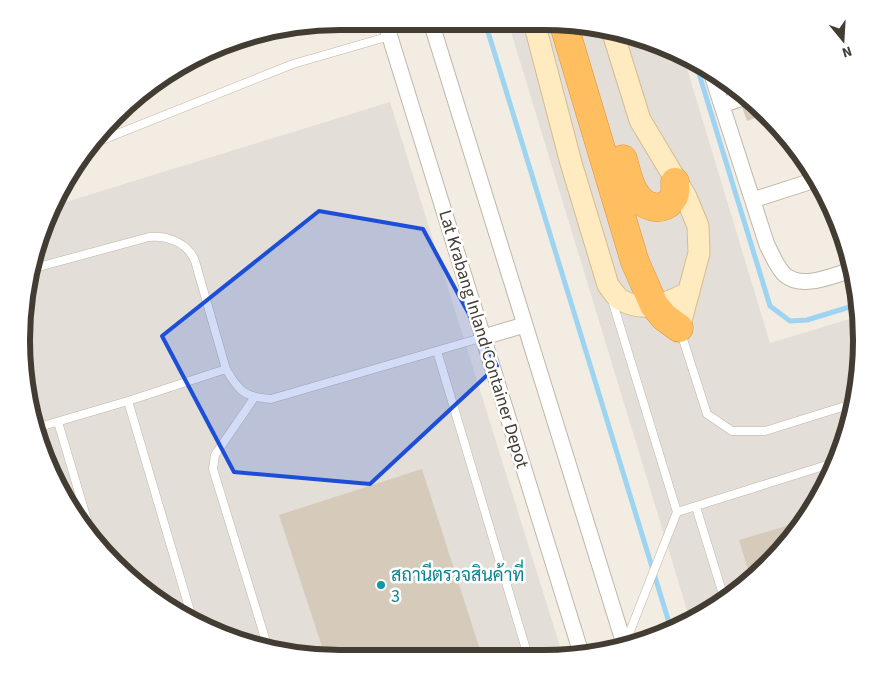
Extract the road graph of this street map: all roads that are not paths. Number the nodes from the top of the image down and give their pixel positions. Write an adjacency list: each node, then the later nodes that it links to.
1 (382, 30): 11 (lane)
2 (388, 30): 22 (street, Lat Krabang Inland Container Depot)
3 (436, 30): 20 (street)
4 (536, 30): 17 (main road)
5 (566, 31): 19 (highway)
6 (586, 33): 12 (highway)
7 (615, 39): 12 (main road)
8 (714, 82): 10 (street)
9 (738, 100): 10 (street)
10 (722, 105): 14 (street)
11 (104, 139)
12 (676, 182): 18 (main road)
13 (809, 182): 14 (street)
14 (753, 200): 16 (street)
15 (39, 267): 24 (lane)
16 (845, 272)
17 (608, 285): 19 (main road); 32 (lane)
18 (689, 292): 19 (main road); 21 (main road)
19 (654, 305): 21 (highway)
20 (524, 324): 22 (street); 37 (street)
21 (679, 328): 27 (lane)
22 (484, 337): 23 (lane); 39 (street, Lat Krabang Inland Container Depot)
23 (436, 351): 25 (lane); 40 (lane)
24 (226, 369): 25 (lane); 26 (lane)
25 (254, 398): 38 (lane)
26 (128, 401): 28 (lane); 35 (lane)
27 (846, 406)
28 (58, 422): 29 (lane); 33 (lane)
29 (43, 426)
30 (826, 465): 31 (lane)
31 (696, 506): 32 (lane); 34 (lane)
32 (677, 512): 36 (lane)
33 (87, 519)
34 (722, 593)
35 (190, 611)
36 (628, 638)
37 (623, 639)
38 (266, 640)
39 (579, 647)
40 (526, 650)

